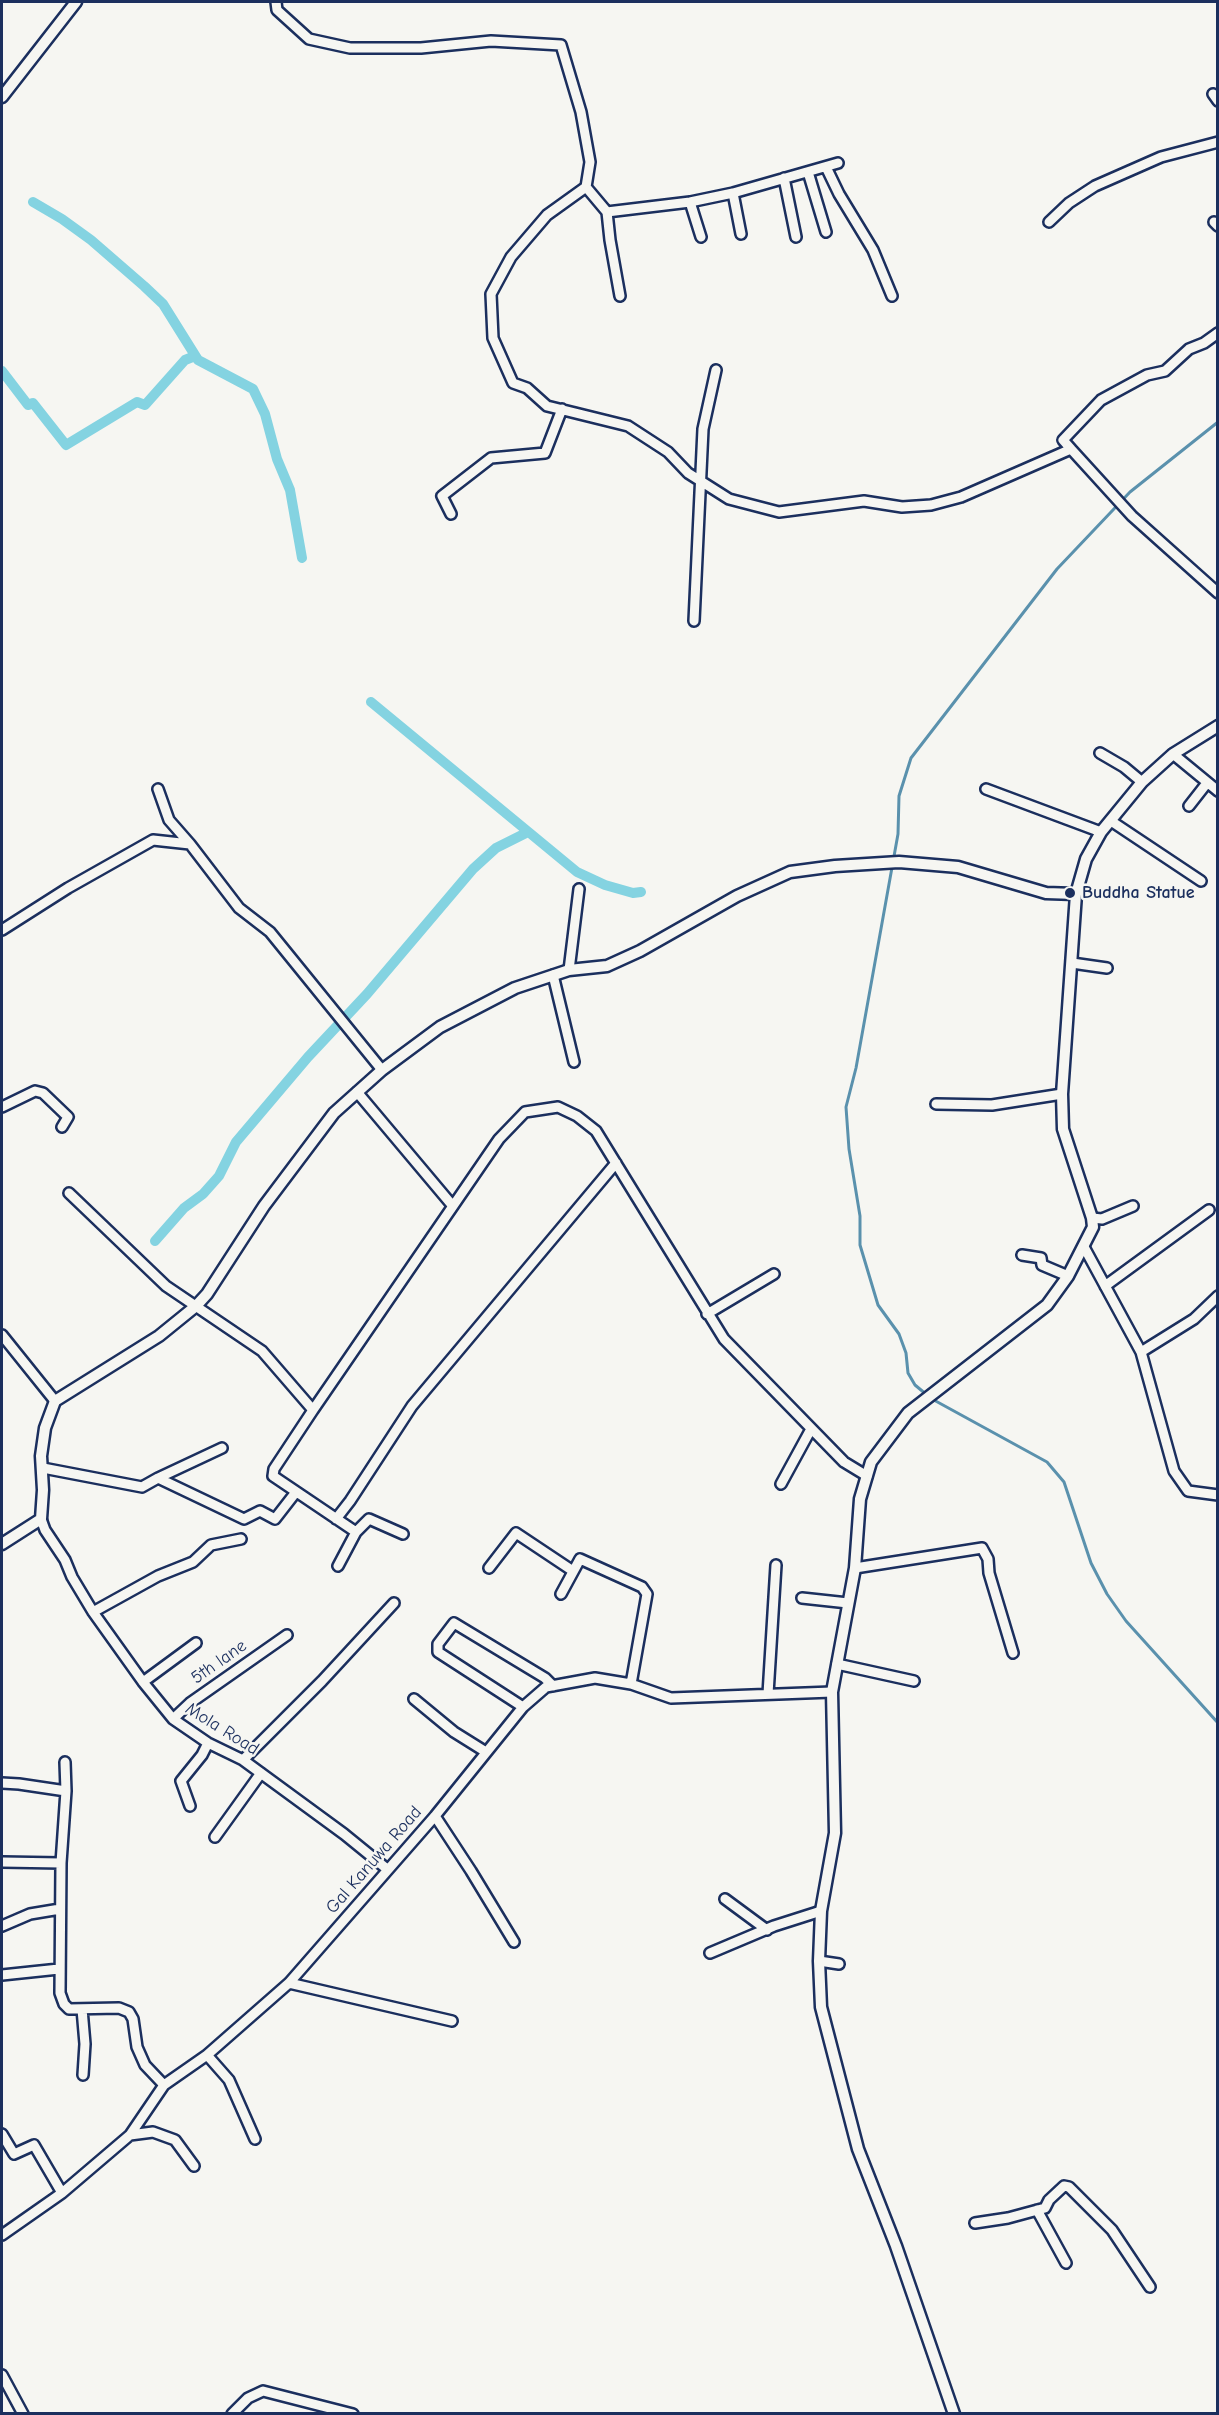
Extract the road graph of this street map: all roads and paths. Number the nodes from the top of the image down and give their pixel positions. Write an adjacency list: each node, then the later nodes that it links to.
1 (76, 2): 3 (street)
2 (276, 2): 9 (street)
3 (2, 97)
4 (1218, 142): 13 (street)
5 (838, 163): 6 (street)
6 (826, 167): 7 (street); 19 (street)
7 (808, 172): 8 (street); 14 (street)
8 (784, 178): 10 (street); 17 (street)
9 (586, 187): 12 (street); 22 (street)
10 (733, 193): 11 (street); 15 (street)
11 (690, 202): 12 (street); 16 (street)
12 (607, 212): 18 (street)
13 (1049, 222)
14 (826, 232)
15 (741, 234)
16 (700, 237)
17 (796, 237)
18 (620, 296)
19 (892, 296)
20 (1218, 333): 23 (street)
21 (716, 370): 24 (street)
22 (562, 409): 24 (street); 25 (street)
23 (1071, 449): 24 (street); 26 (street)
24 (699, 479): 27 (street)
25 (451, 514)
26 (1218, 593)
27 (694, 621)
28 (1218, 726): 30 (street)
29 (1100, 753): 31 (street)
30 (1173, 754): 31 (street); 32 (street)
31 (1142, 782): 37 (street)
32 (1208, 783): 35 (street); 36 (street)
33 (158, 789): 39 (street)
34 (986, 789): 38 (street)
35 (1218, 791)
36 (1189, 806)
37 (1111, 821): 38 (street); 40 (street)
38 (1101, 832): 42 (street)
39 (190, 844): 43 (street); 49 (street)
40 (1201, 881)
41 (579, 890): 46 (street)
42 (1077, 894): 44 (street); 46 (street)
43 (2, 930)
44 (1072, 963): 45 (street); 51 (street)
45 (1107, 968)
46 (569, 970): 47 (street)
47 (553, 975): 48 (street); 49 (street)
48 (574, 1062)
49 (382, 1070): 50 (street)
50 (357, 1092): 57 (street); 67 (street)
51 (1062, 1094): 52 (street); 60 (street)
52 (936, 1104)
53 (2, 1107): 54 (street)
54 (62, 1127)
55 (616, 1163): 57 (street); 68 (street); 81 (street)
56 (69, 1193): 67 (street)
57 (452, 1205): 72 (street)
58 (1133, 1206): 60 (street)
59 (1209, 1210): 65 (street)
60 (1092, 1218): 61 (street)
61 (1084, 1247): 64 (street); 65 (street)
62 (1022, 1255): 64 (street)
63 (774, 1274): 68 (street)
64 (1068, 1276): 76 (street)
65 (1105, 1286): 70 (street)
66 (1218, 1296): 70 (street)
67 (196, 1306): 71 (street); 72 (street)
68 (707, 1314): 73 (street)
69 (2, 1335): 71 (street)
70 (1142, 1352): 80 (street)
71 (55, 1401): 75 (street)
72 (313, 1410): 79 (street)
73 (811, 1429): 76 (street); 78 (street)
74 (222, 1449): 77 (street)
75 (43, 1468): 77 (street); 82 (street)
76 (867, 1476): 90 (street)
77 (158, 1478): 79 (street)
78 (781, 1484)
79 (296, 1492): 81 (street)
80 (1218, 1495)
81 (336, 1518): 83 (street)
82 (41, 1519): 86 (street); 96 (street, Mola Road)
83 (356, 1532): 84 (street); 88 (street)
84 (403, 1534)
85 (241, 1539): 96 (street)
86 (2, 1544)
87 (776, 1565): 106 (street)
88 (338, 1566)
89 (489, 1568): 91 (street)
90 (855, 1568): 95 (street); 99 (street)
91 (573, 1570): 92 (street); 103 (street)
92 (561, 1594)
93 (802, 1598): 95 (street)
94 (394, 1603): 112 (street)
95 (848, 1603): 100 (street)
96 (93, 1612): 102 (street, Mola Road)
97 (287, 1635): 109 (street, 5th lane)
98 (196, 1643): 102 (street)
99 (1013, 1653)
100 (837, 1664): 101 (street); 105 (street)
101 (915, 1681)
102 (142, 1682): 109 (street, Mola Road)
103 (631, 1684): 104 (street, Gal Kanuwa Road); 106 (street, Gal Kanuwa Road)
104 (553, 1686): 108 (street, Gal Kanuwa Road); 108 (street)
105 (832, 1692): 106 (street, Gal Kanuwa Road); 125 (street)
106 (768, 1694)
107 (414, 1699): 111 (street)
108 (523, 1707): 111 (street, Gal Kanuwa Road)
109 (173, 1719): 110 (street, Mola Road)
110 (208, 1743): 112 (street, Mola Road); 117 (street)
111 (486, 1752): 118 (street, Gal Kanuwa Road)
112 (243, 1760): 114 (street, Mola Road)
113 (65, 1762): 116 (street)
114 (261, 1773): 119 (street); 122 (street, Mola Road)
115 (2, 1784): 116 (street)
116 (66, 1791): 121 (street)
117 (190, 1806)
118 (435, 1816): 122 (street, Gal Kanuwa Road); 128 (street)
119 (215, 1837)
120 (2, 1862): 121 (street)
121 (61, 1863): 124 (street)
122 (387, 1869): 134 (street, Gal Kanuwa Road)
123 (725, 1899): 127 (street)
124 (60, 1909): 126 (street); 132 (street)
125 (821, 1911): 127 (street); 130 (street)
126 (2, 1926)
127 (767, 1930): 129 (street)
128 (514, 1942)
129 (710, 1953)
130 (819, 1961): 131 (street); 154 (street)
131 (839, 1964)
132 (59, 1969): 133 (street); 135 (street)
133 (2, 1975)
134 (289, 1983): 136 (street); 137 (street, Gal Kanuwa Road)
135 (82, 2009): 138 (street); 139 (street)
136 (452, 2021)
137 (207, 2055): 139 (street, Gal Kanuwa Road); 142 (street)
138 (83, 2075)
139 (164, 2085): 141 (street, Gal Kanuwa Road)
140 (2, 2134): 144 (street)
141 (130, 2135): 143 (street); 144 (street, Gal Kanuwa Road)
142 (255, 2139)
143 (194, 2166)
144 (62, 2193): 147 (street, Gal Kanuwa Road)
145 (1037, 2210): 146 (street); 148 (street); 149 (street)
146 (975, 2223)
147 (2, 2235)
148 (1066, 2263)
149 (1150, 2287)
150 (2, 2375): 151 (street)
151 (23, 2414)
152 (232, 2414): 153 (street)
153 (353, 2414)
154 (954, 2414)

